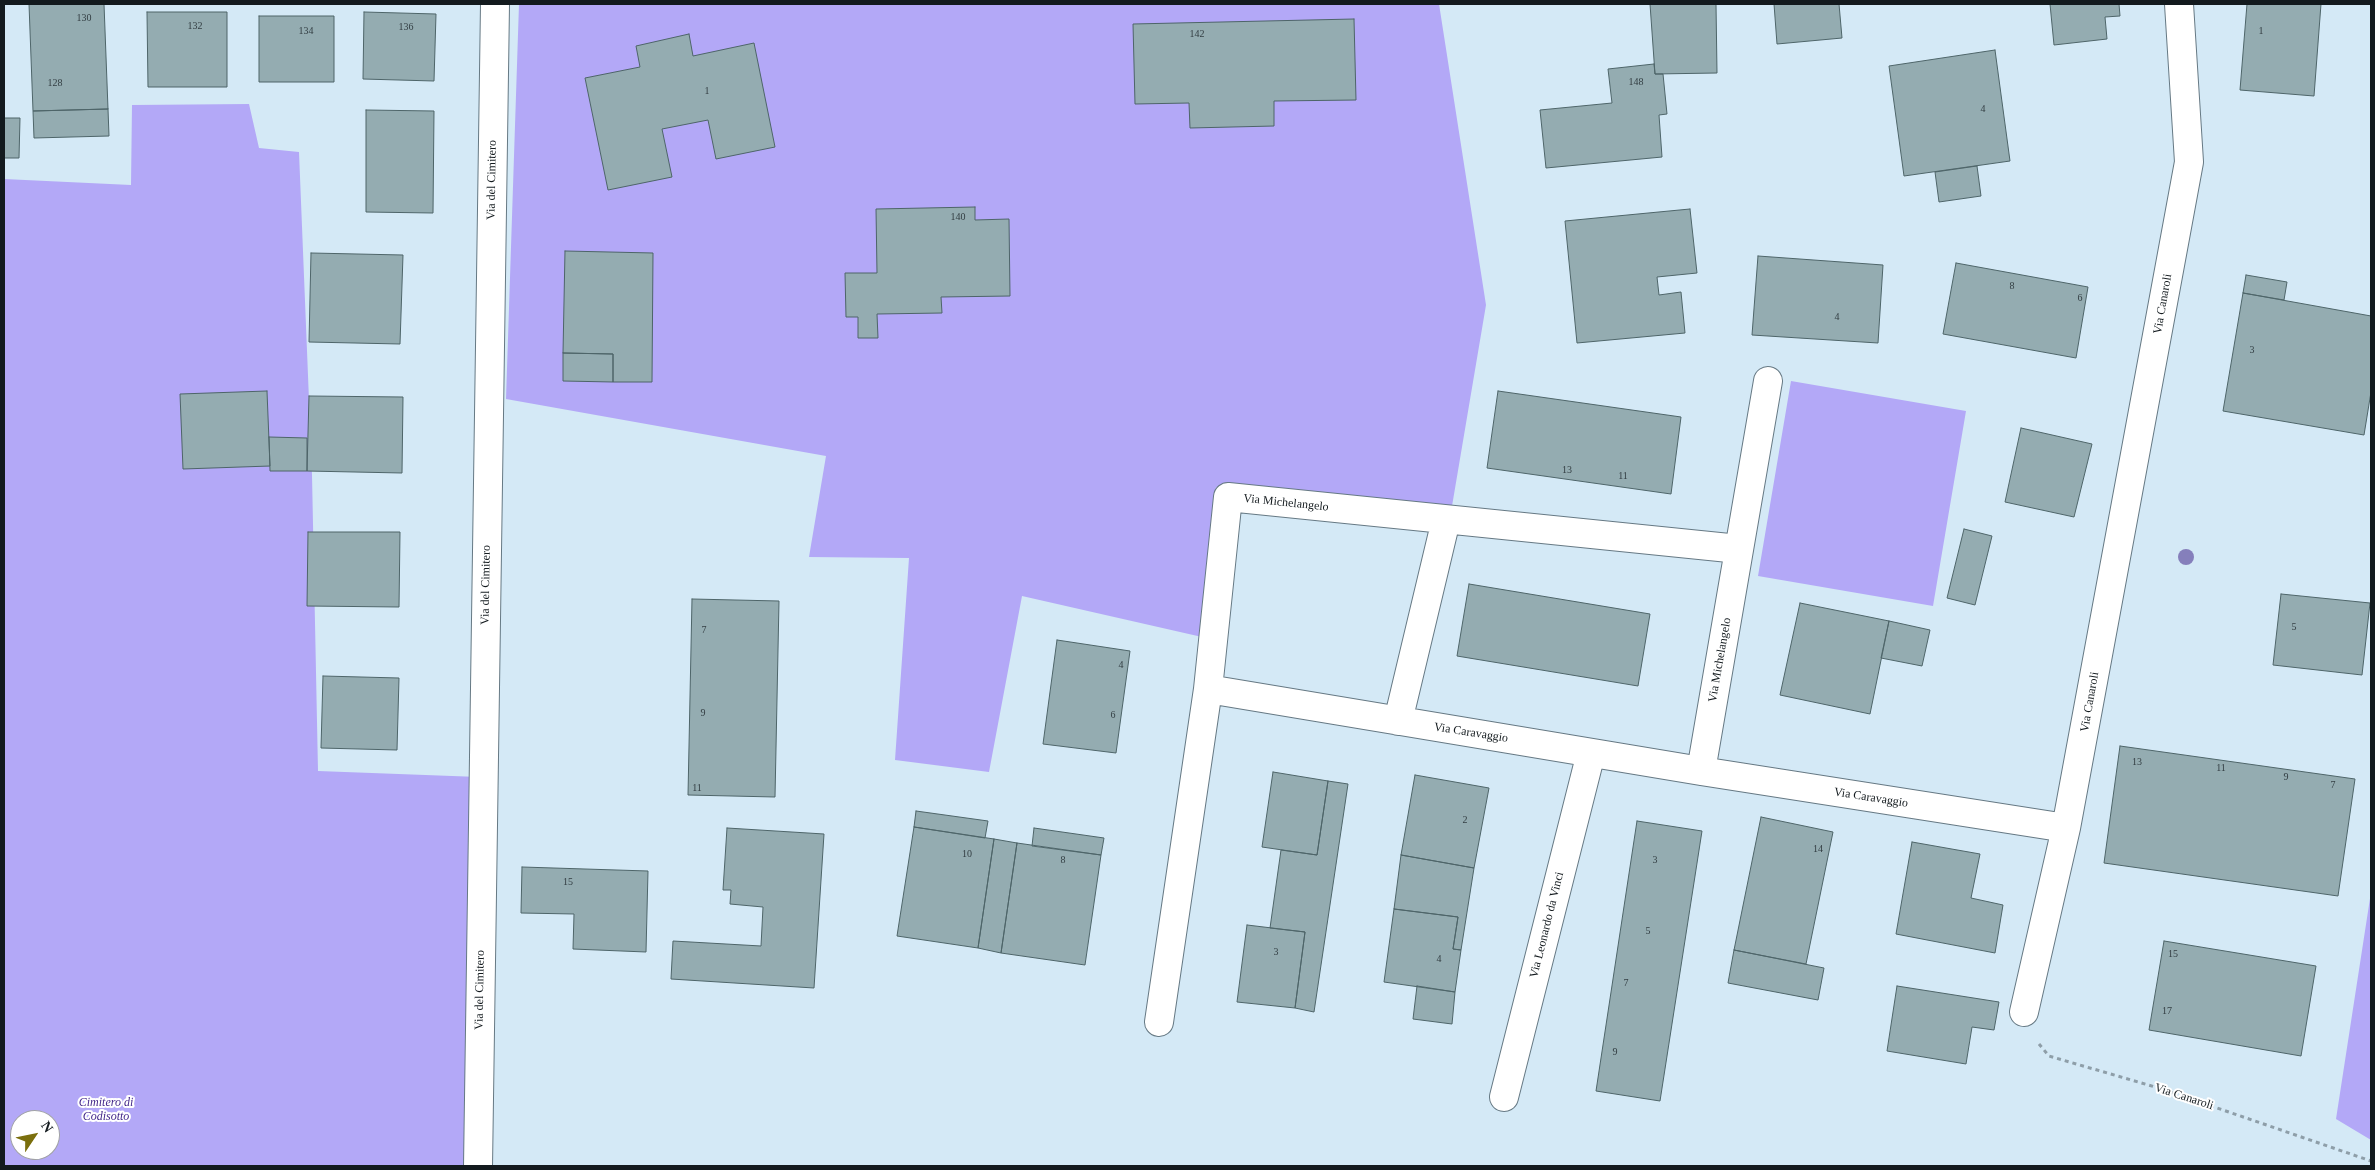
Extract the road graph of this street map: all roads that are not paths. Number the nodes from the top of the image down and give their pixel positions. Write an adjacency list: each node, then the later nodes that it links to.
1 (495, 4): 14 (street, Via del Cimitero)
2 (2179, 4): 10 (street, Via Canaroli)
3 (1768, 381): 5 (street, Via Michelangelo)
4 (1446, 520): 5 (street, Via Michelangelo); 6 (street, Via Michelangelo); 7 (street)
5 (1739, 550): 9 (street, Via Michelangelo)
6 (1208, 689): 7 (street, Via Caravaggio); 12 (street)
7 (1398, 721): 8 (street, Via Caravaggio)
8 (1591, 753): 9 (street, Via Caravaggio); 13 (street, Via Leonardo da Vinci)
9 (1701, 771): 10 (street, Via Caravaggio)
10 (2066, 828): 11 (street, Via Canaroli)
11 (2024, 1012)
12 (1160, 1022)
13 (1504, 1098)
14 (478, 1166)

